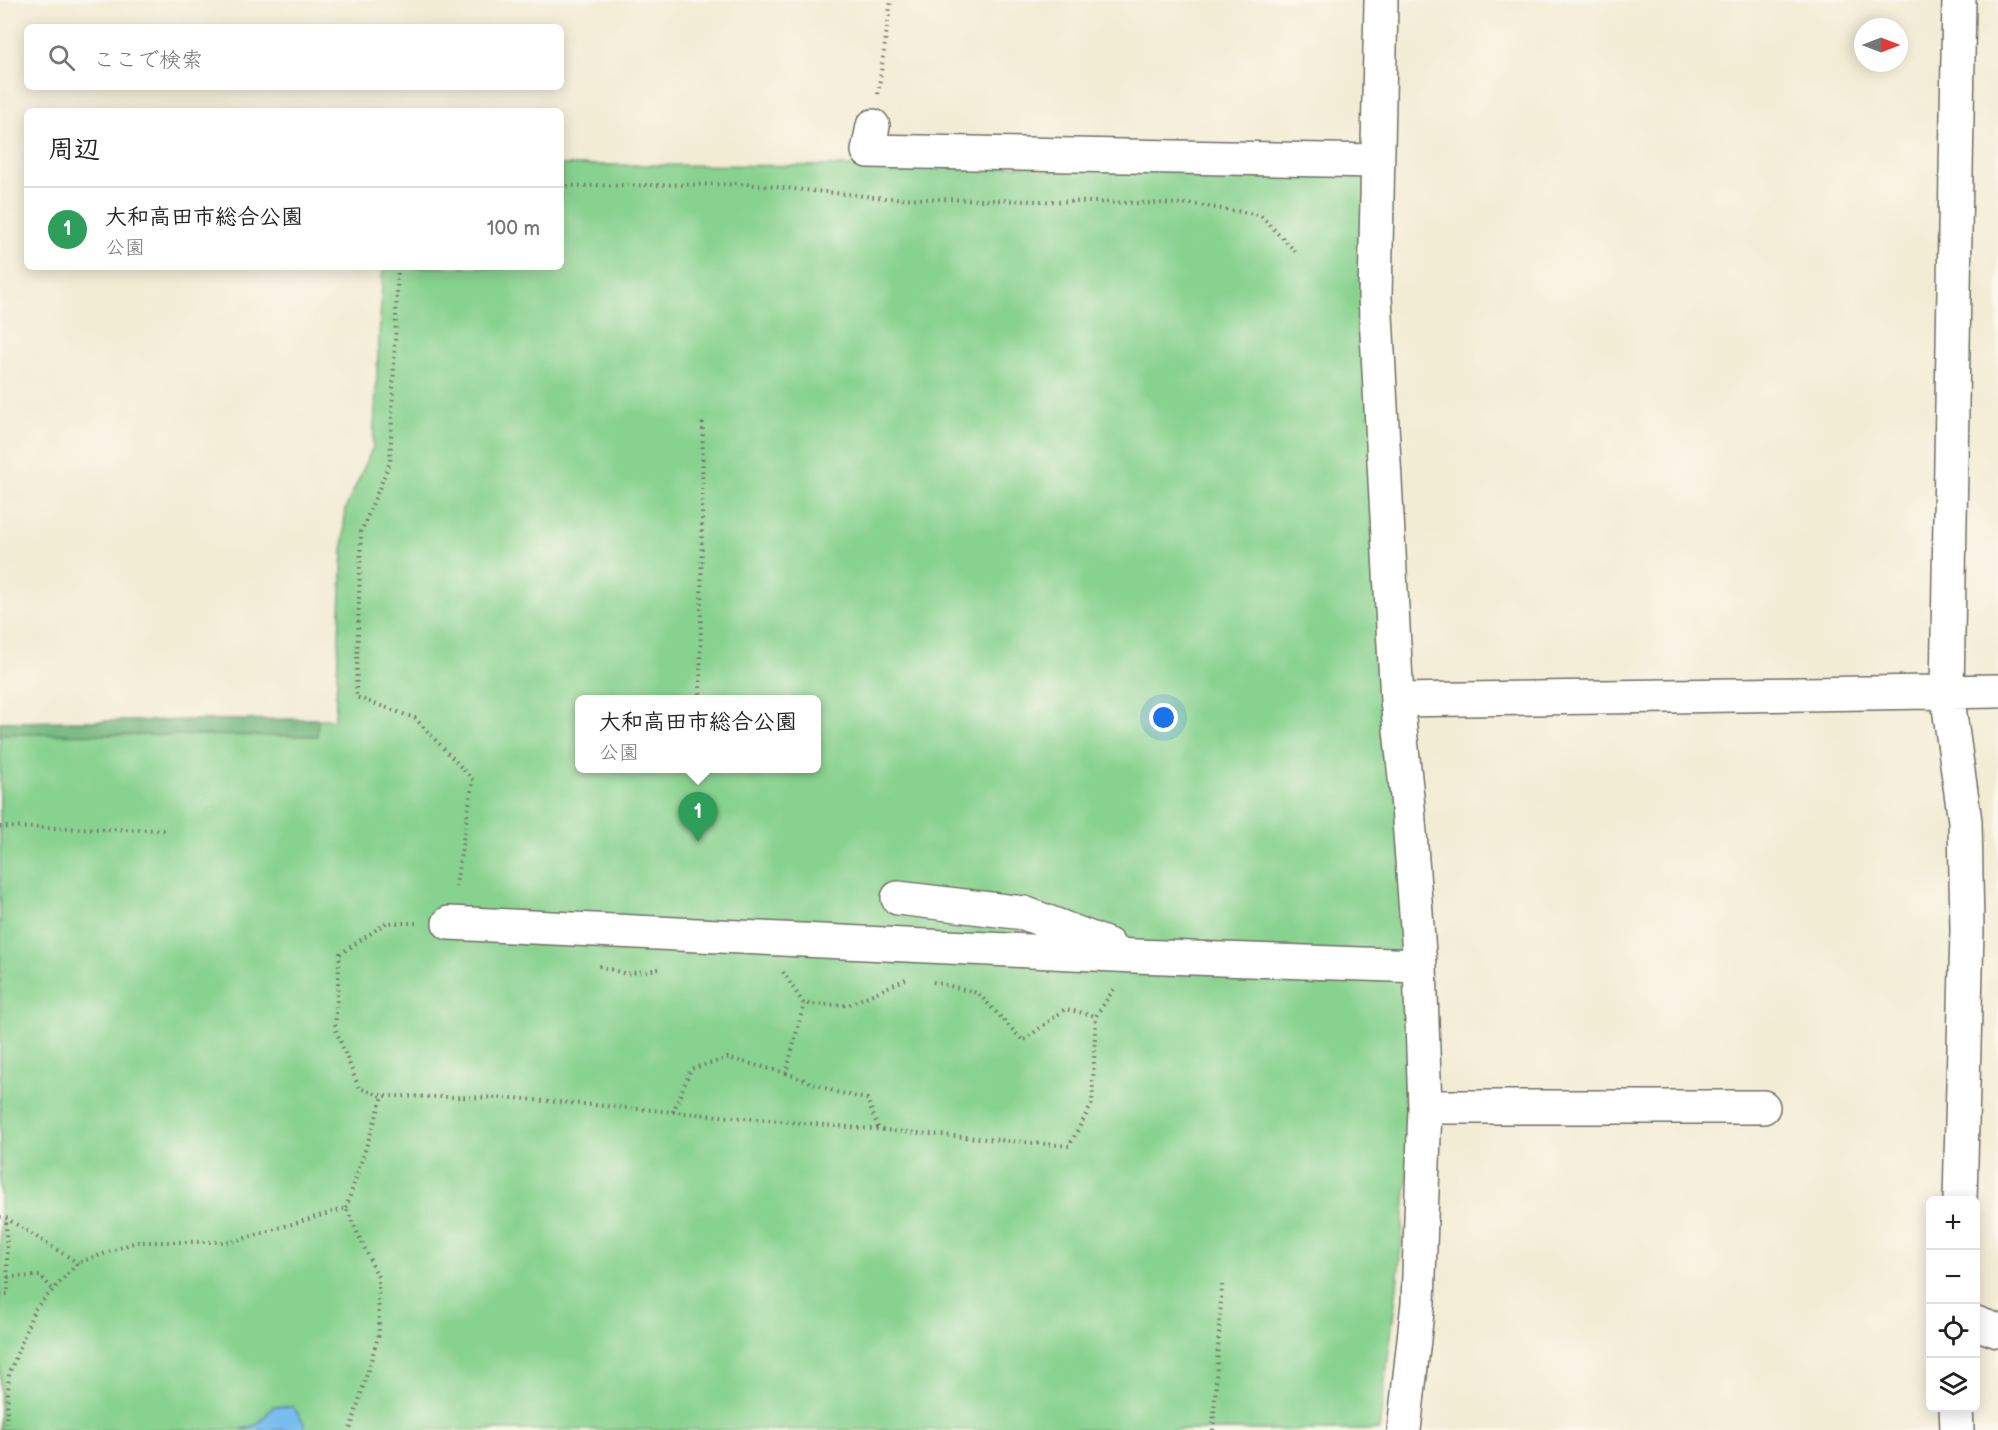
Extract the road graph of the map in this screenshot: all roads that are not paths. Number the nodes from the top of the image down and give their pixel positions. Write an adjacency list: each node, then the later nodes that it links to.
1 (1381, 0): 4 (street)
2 (1959, 0): 6 (street)
3 (873, 126): 4 (street)
4 (1377, 161): 7 (street)
5 (1998, 691): 6 (street)
6 (1947, 693): 7 (street); 14 (street)
7 (1396, 700): 11 (street)
8 (898, 898): 10 (street)
9 (449, 923): 10 (street)
10 (1135, 956): 11 (street)
11 (1420, 966): 12 (street)
12 (1425, 1107): 13 (street); 18 (street)
13 (1762, 1107)
14 (1960, 1196)
15 (1980, 1324): 16 (street)
16 (1998, 1331)
17 (1956, 1412): 19 (street)
18 (1404, 1430)
19 (1957, 1430)

